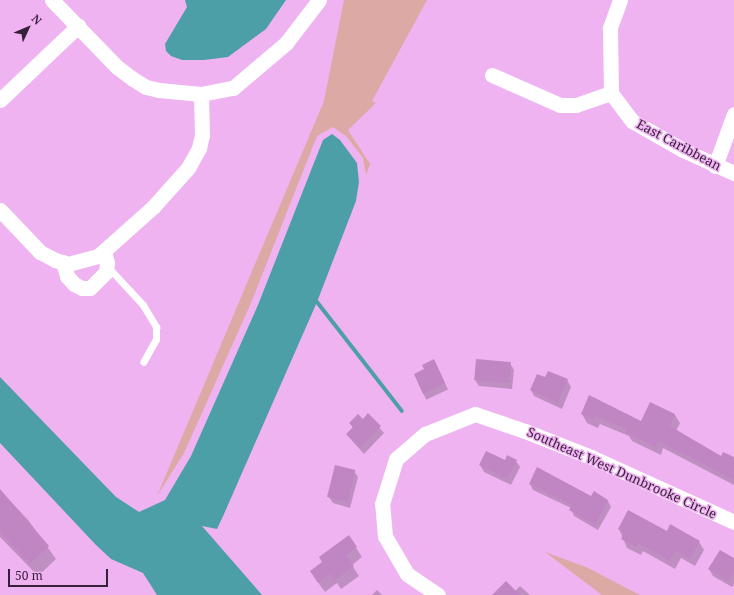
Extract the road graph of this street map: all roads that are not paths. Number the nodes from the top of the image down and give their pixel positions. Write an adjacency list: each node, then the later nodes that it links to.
1 (52, 0): 4 (street)
2 (319, 0): 7 (street)
3 (620, 0): 6 (street)
4 (78, 26): 7 (street); 8 (street)
5 (492, 75): 6 (street)
6 (611, 93): 10 (street, East Caribbean)
7 (201, 94): 13 (street)
8 (0, 100)
9 (734, 114): 10 (street)
10 (715, 166): 11 (street, East Caribbean)
11 (734, 173)
12 (0, 210): 14 (street)
13 (106, 259): 14 (street); 14 (street); 15 (lane)
14 (63, 262)
15 (143, 362)
16 (734, 522): 17 (street, Southeast West Dunbrooke Circle)
17 (438, 595)

